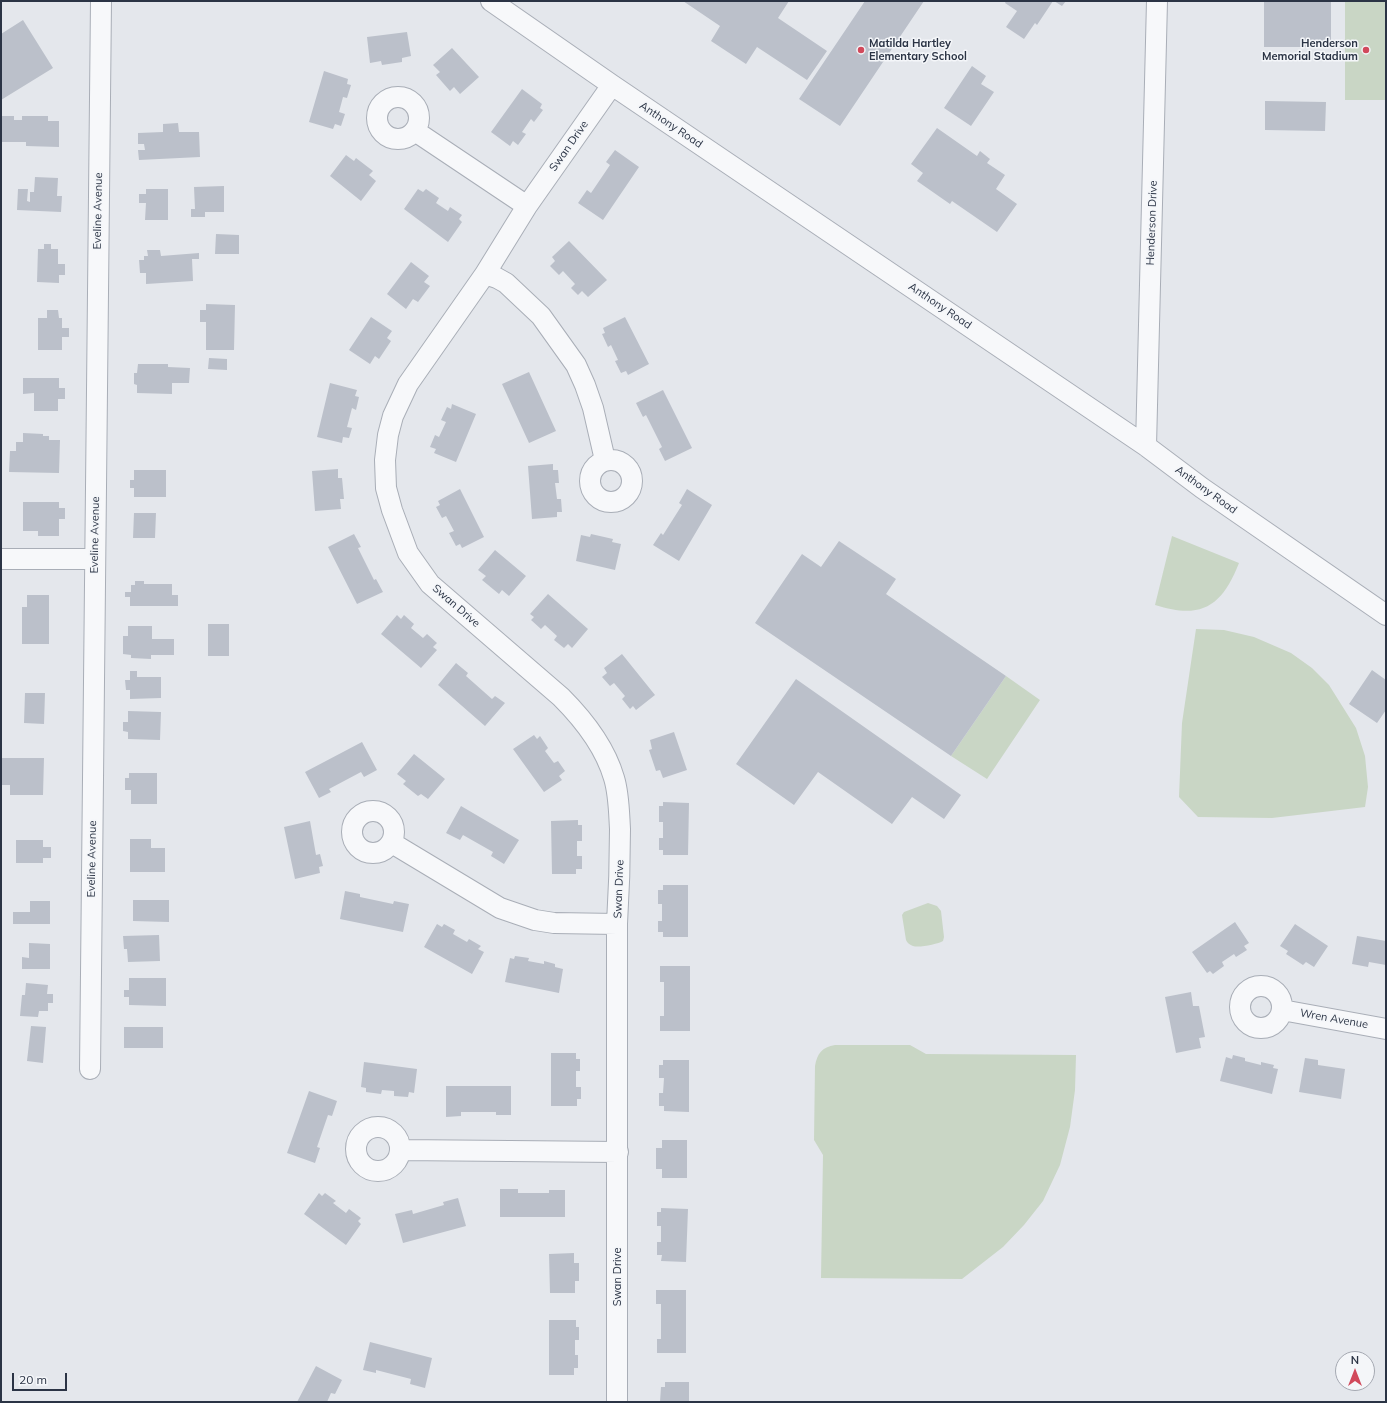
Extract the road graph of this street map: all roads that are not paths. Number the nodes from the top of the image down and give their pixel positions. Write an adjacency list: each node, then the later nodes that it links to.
1 (101, 1): 11 (street, Eveline Avenue)
2 (491, 1): 4 (street, Anthony Road)
3 (1157, 1): 8 (street, Henderson Drive)
4 (612, 85): 6 (street, Swan Drive); 8 (street, Anthony Road)
5 (416, 131): 6 (street)
6 (527, 206): 7 (street, Swan Drive)
7 (485, 274): 9 (street); 14 (street, Swan Drive)
8 (1146, 446): 12 (street, Anthony Road)
9 (606, 460)
10 (1, 559): 11 (street)
11 (95, 559): 17 (street, Eveline Avenue)
12 (1386, 615)
13 (392, 843): 14 (street, Swan Drive)
14 (617, 924): 19 (street, Swan Drive)
15 (1282, 1010): 16 (street, Wren Avenue)
16 (1386, 1029)
17 (90, 1069)
18 (400, 1150): 19 (street)
19 (618, 1152): 20 (street, Swan Drive)
20 (617, 1402)

